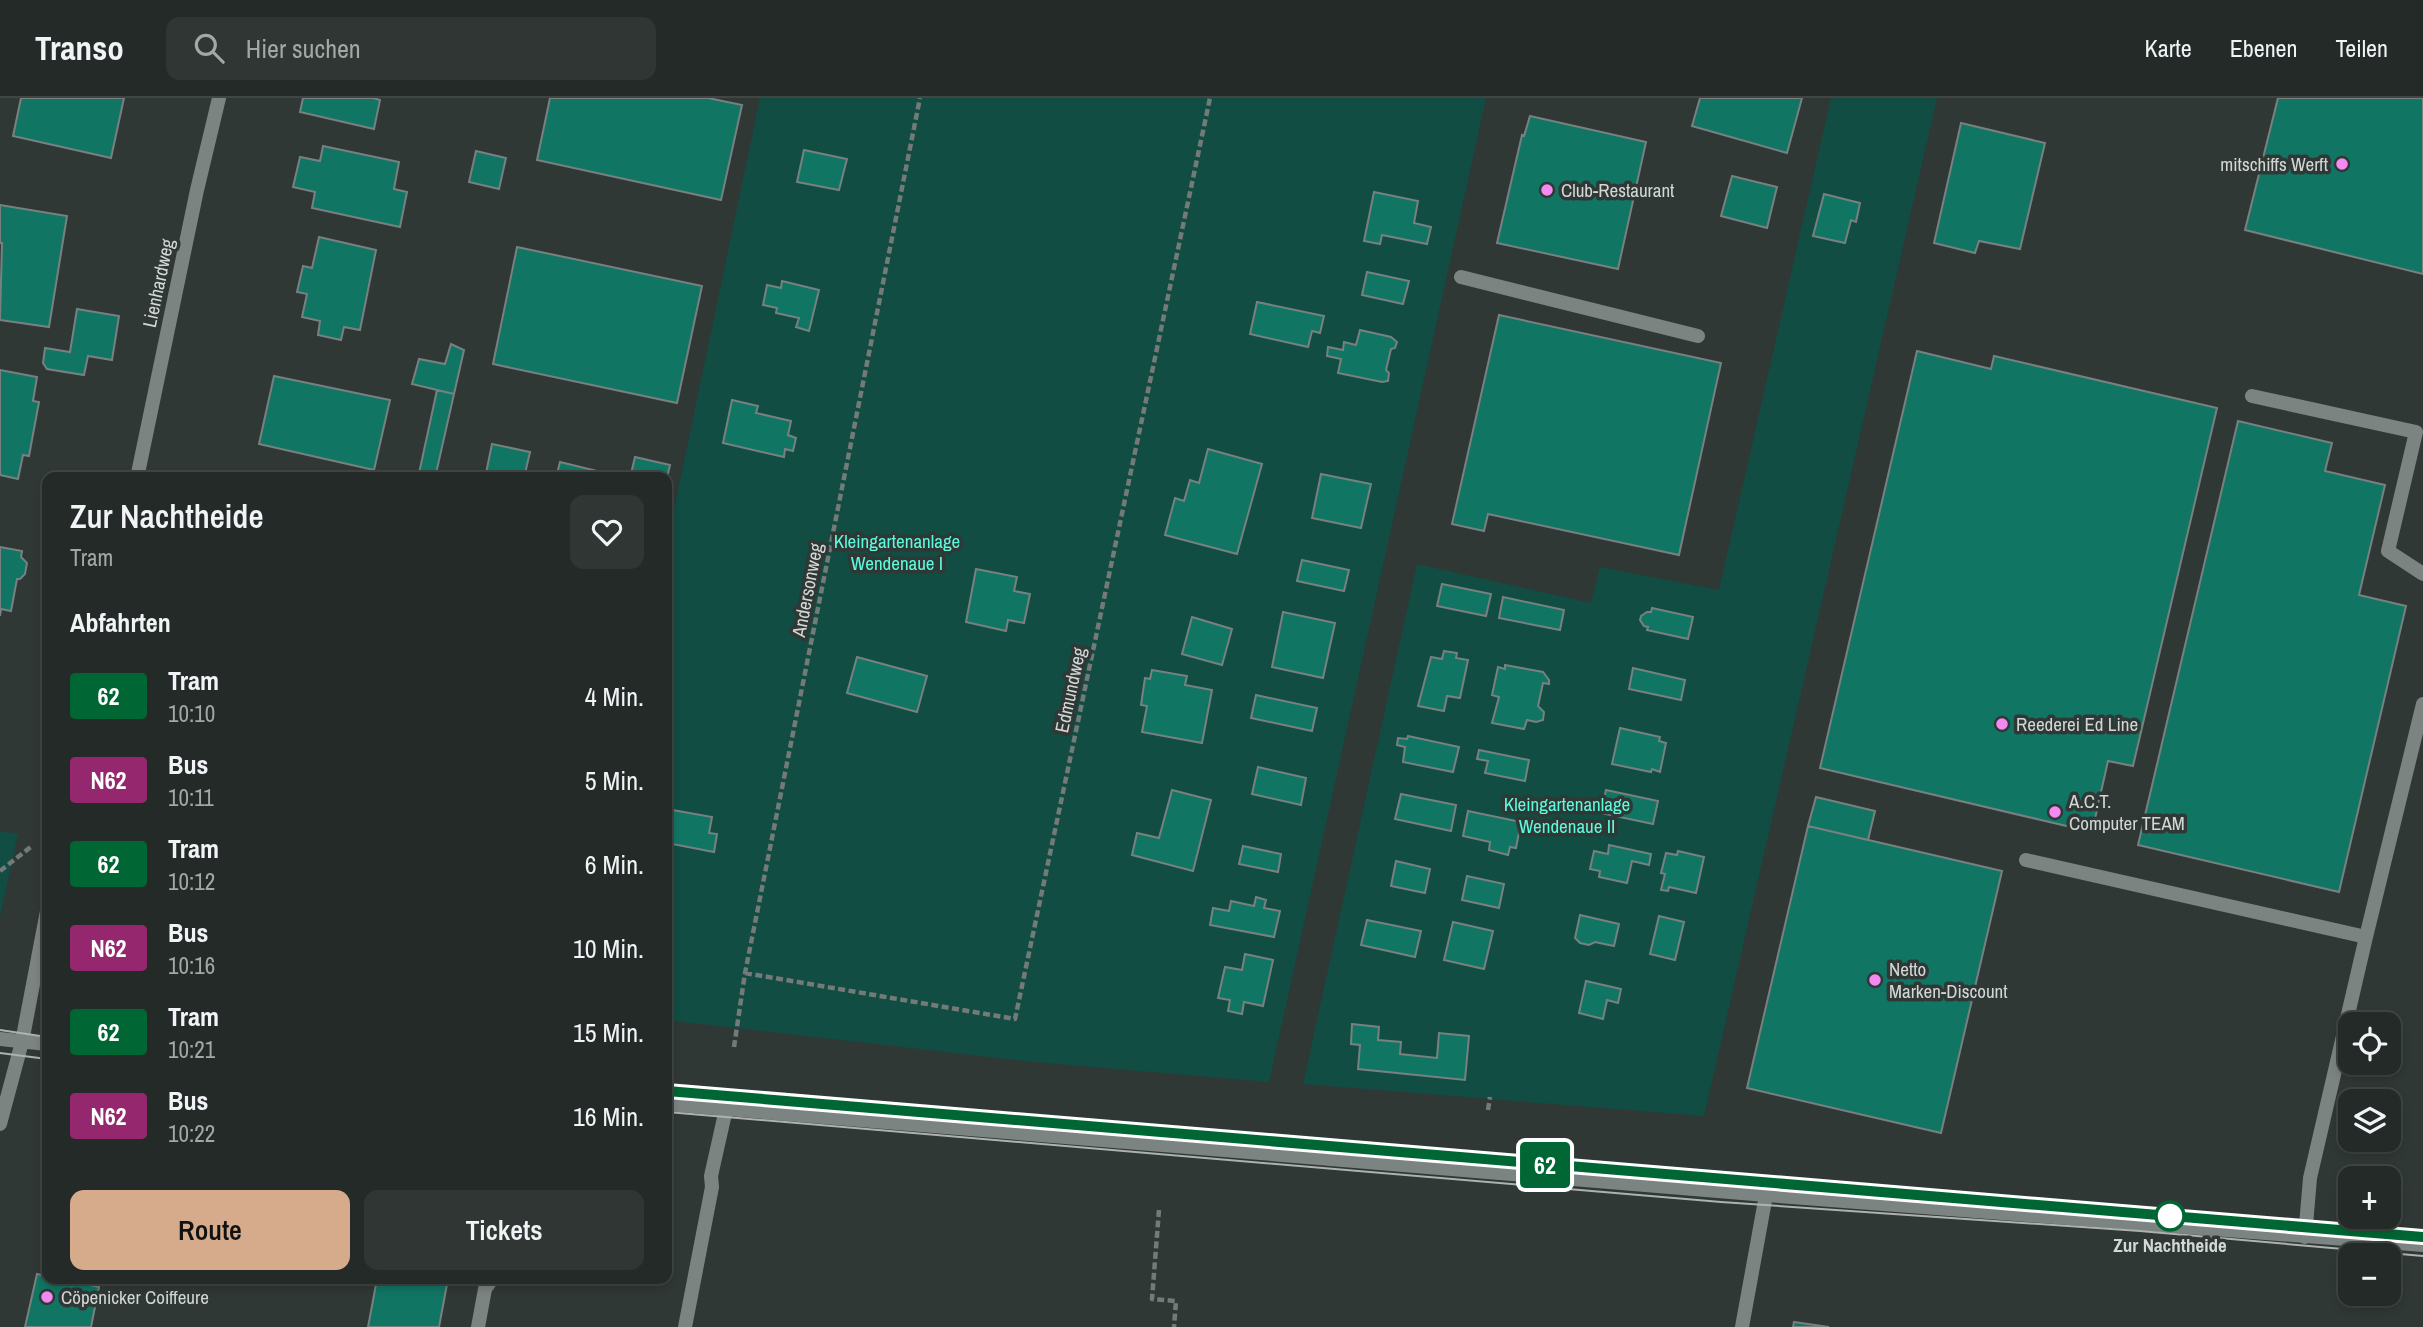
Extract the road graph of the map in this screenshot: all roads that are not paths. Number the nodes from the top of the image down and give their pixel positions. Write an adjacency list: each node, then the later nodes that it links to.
1 (219, 98): 5 (street, Lienhardweg)
2 (1461, 277): 3 (street)
3 (1698, 336)
4 (2252, 396): 6 (street)
5 (138, 472)
6 (2423, 574)
7 (2423, 704): 10 (street)
8 (2026, 860): 10 (street)
9 (42, 937): 12 (street)
10 (2366, 937): 18 (street)
11 (0, 1039): 12 (street)
12 (22, 1042): 13 (street); 16 (street)
13 (42, 1044)
14 (672, 1105): 15 (street)
15 (726, 1110): 17 (street); 22 (street)
16 (0, 1124)
17 (1766, 1195): 18 (street); 23 (street)
18 (2305, 1237): 19 (street)
19 (2423, 1245)
20 (488, 1284): 21 (street)
21 (478, 1327)
22 (685, 1327)
23 (1742, 1327)

